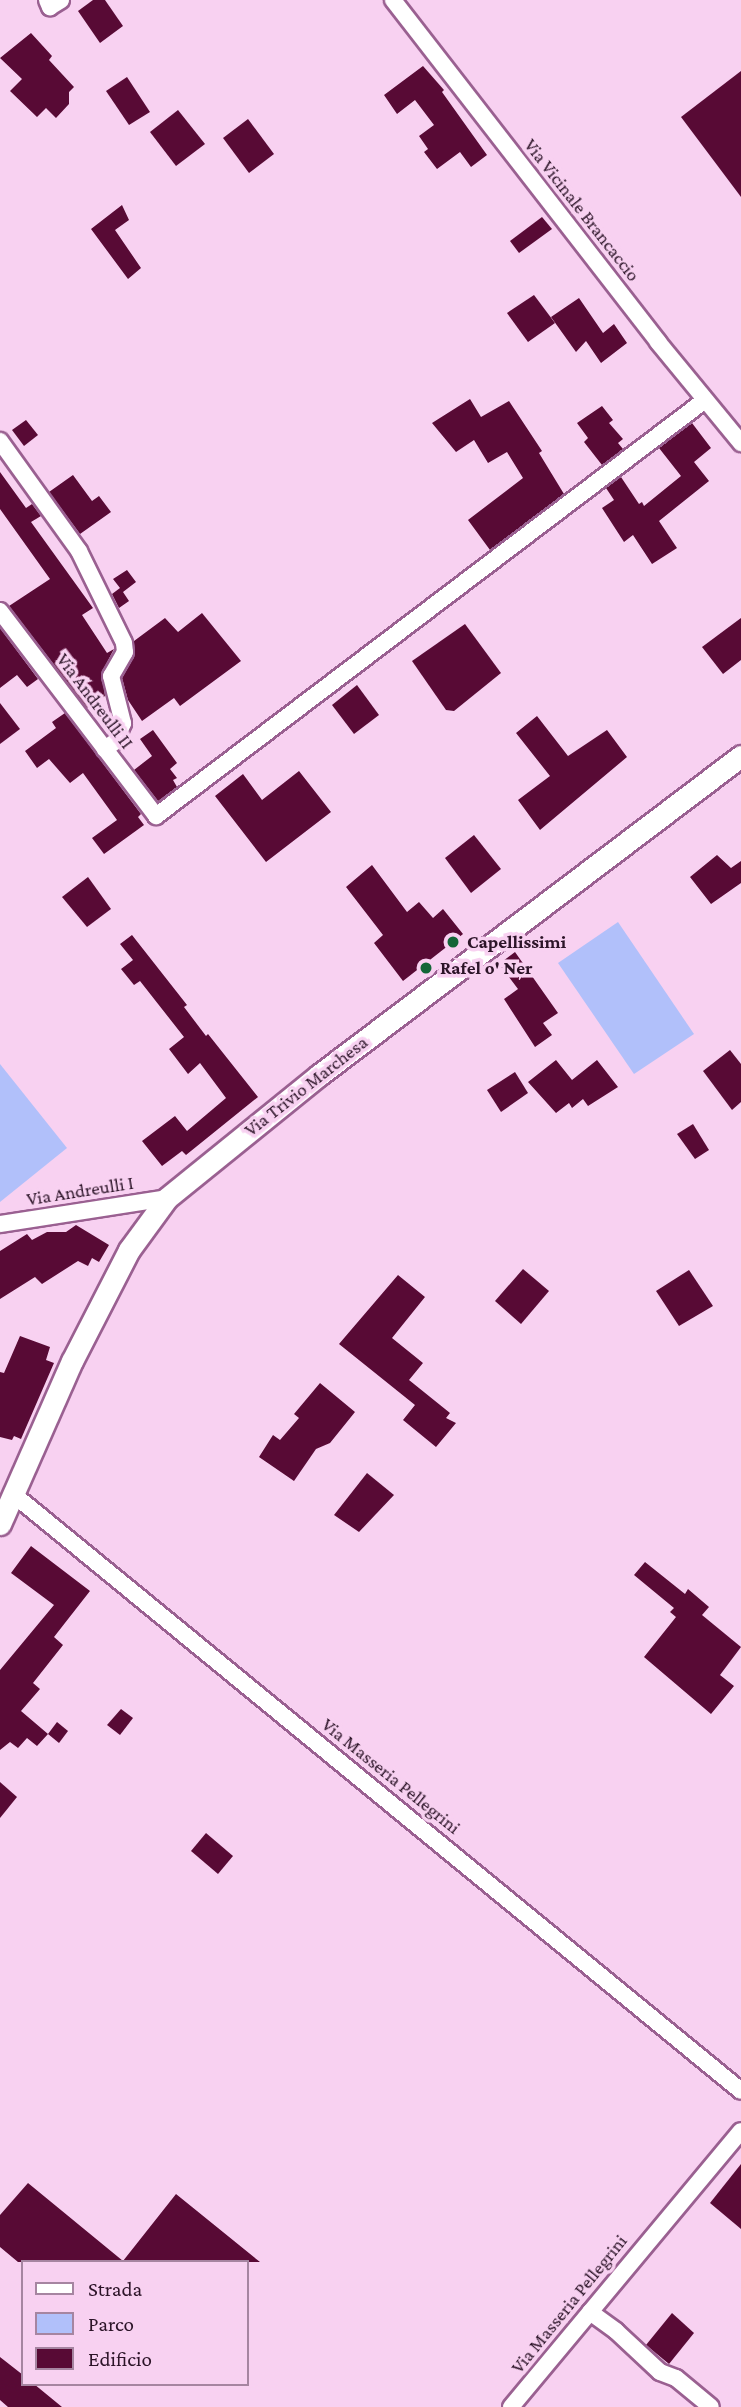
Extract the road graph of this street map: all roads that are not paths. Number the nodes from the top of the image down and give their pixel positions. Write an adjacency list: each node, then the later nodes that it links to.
1 (47, 0): 2 (street)
2 (61, 0)
3 (393, 0): 4 (street, Via Vicinale Brancaccio)
4 (705, 400): 6 (street, Via Vicinale Brancaccio); 8 (street, Via Andreulli II)
5 (0, 441): 8 (street)
6 (741, 443)
7 (0, 611): 8 (street, Via Andreulli II)
8 (105, 749)
9 (741, 756): 10 (street, Via Trivio Marchesa)
10 (167, 1198): 11 (street, Via Andreulli I); 12 (street, Via Trivio Marchesa)
11 (0, 1224)
12 (13, 1494): 13 (street, Via Trivio Marchesa); 14 (street, Via Masseria Pellegrini)
13 (0, 1524)
14 (741, 2091)
15 (741, 2131): 16 (street, Via Masseria Pellegrini)
16 (590, 2312): 17 (street, Via Masseria Pellegrini); 18 (street)
17 (512, 2407)
18 (711, 2407)

